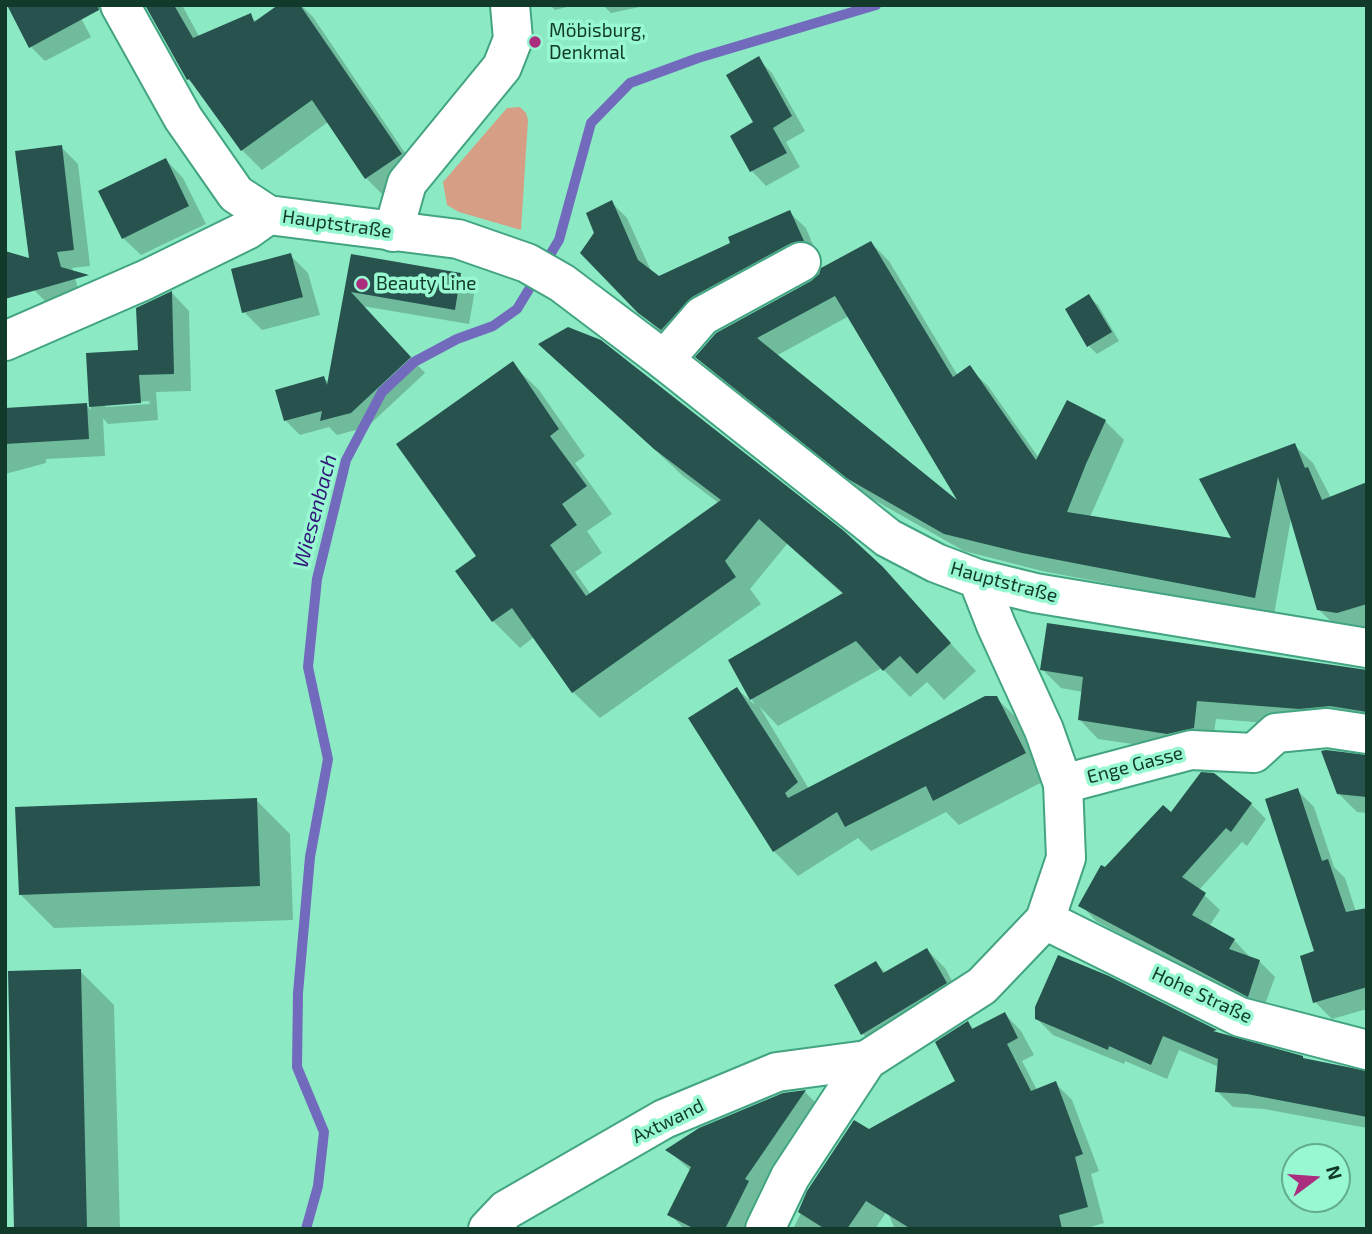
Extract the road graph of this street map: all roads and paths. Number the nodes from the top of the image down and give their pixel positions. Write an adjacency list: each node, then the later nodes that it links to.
1 (120, 5): 3 (street)
2 (510, 5): 4 (street)
3 (268, 215): 4 (street, Hauptstraße); 6 (street, Hauptstraße)
4 (393, 232): 7 (street, Hauptstraße)
5 (802, 262): 7 (street)
6 (5, 341)
7 (664, 360): 8 (street, Hauptstraße)
8 (978, 579): 9 (street, Hauptstraße); 11 (street)
9 (1367, 648)
10 (1367, 734): 11 (street, Enge Gasse)
11 (1063, 784): 12 (street)
12 (1045, 920): 13 (street, Hohe Straße); 14 (street)
13 (1367, 1050)
14 (867, 1060): 15 (street, Axtwand); 16 (street)
15 (488, 1229)
16 (765, 1229)

